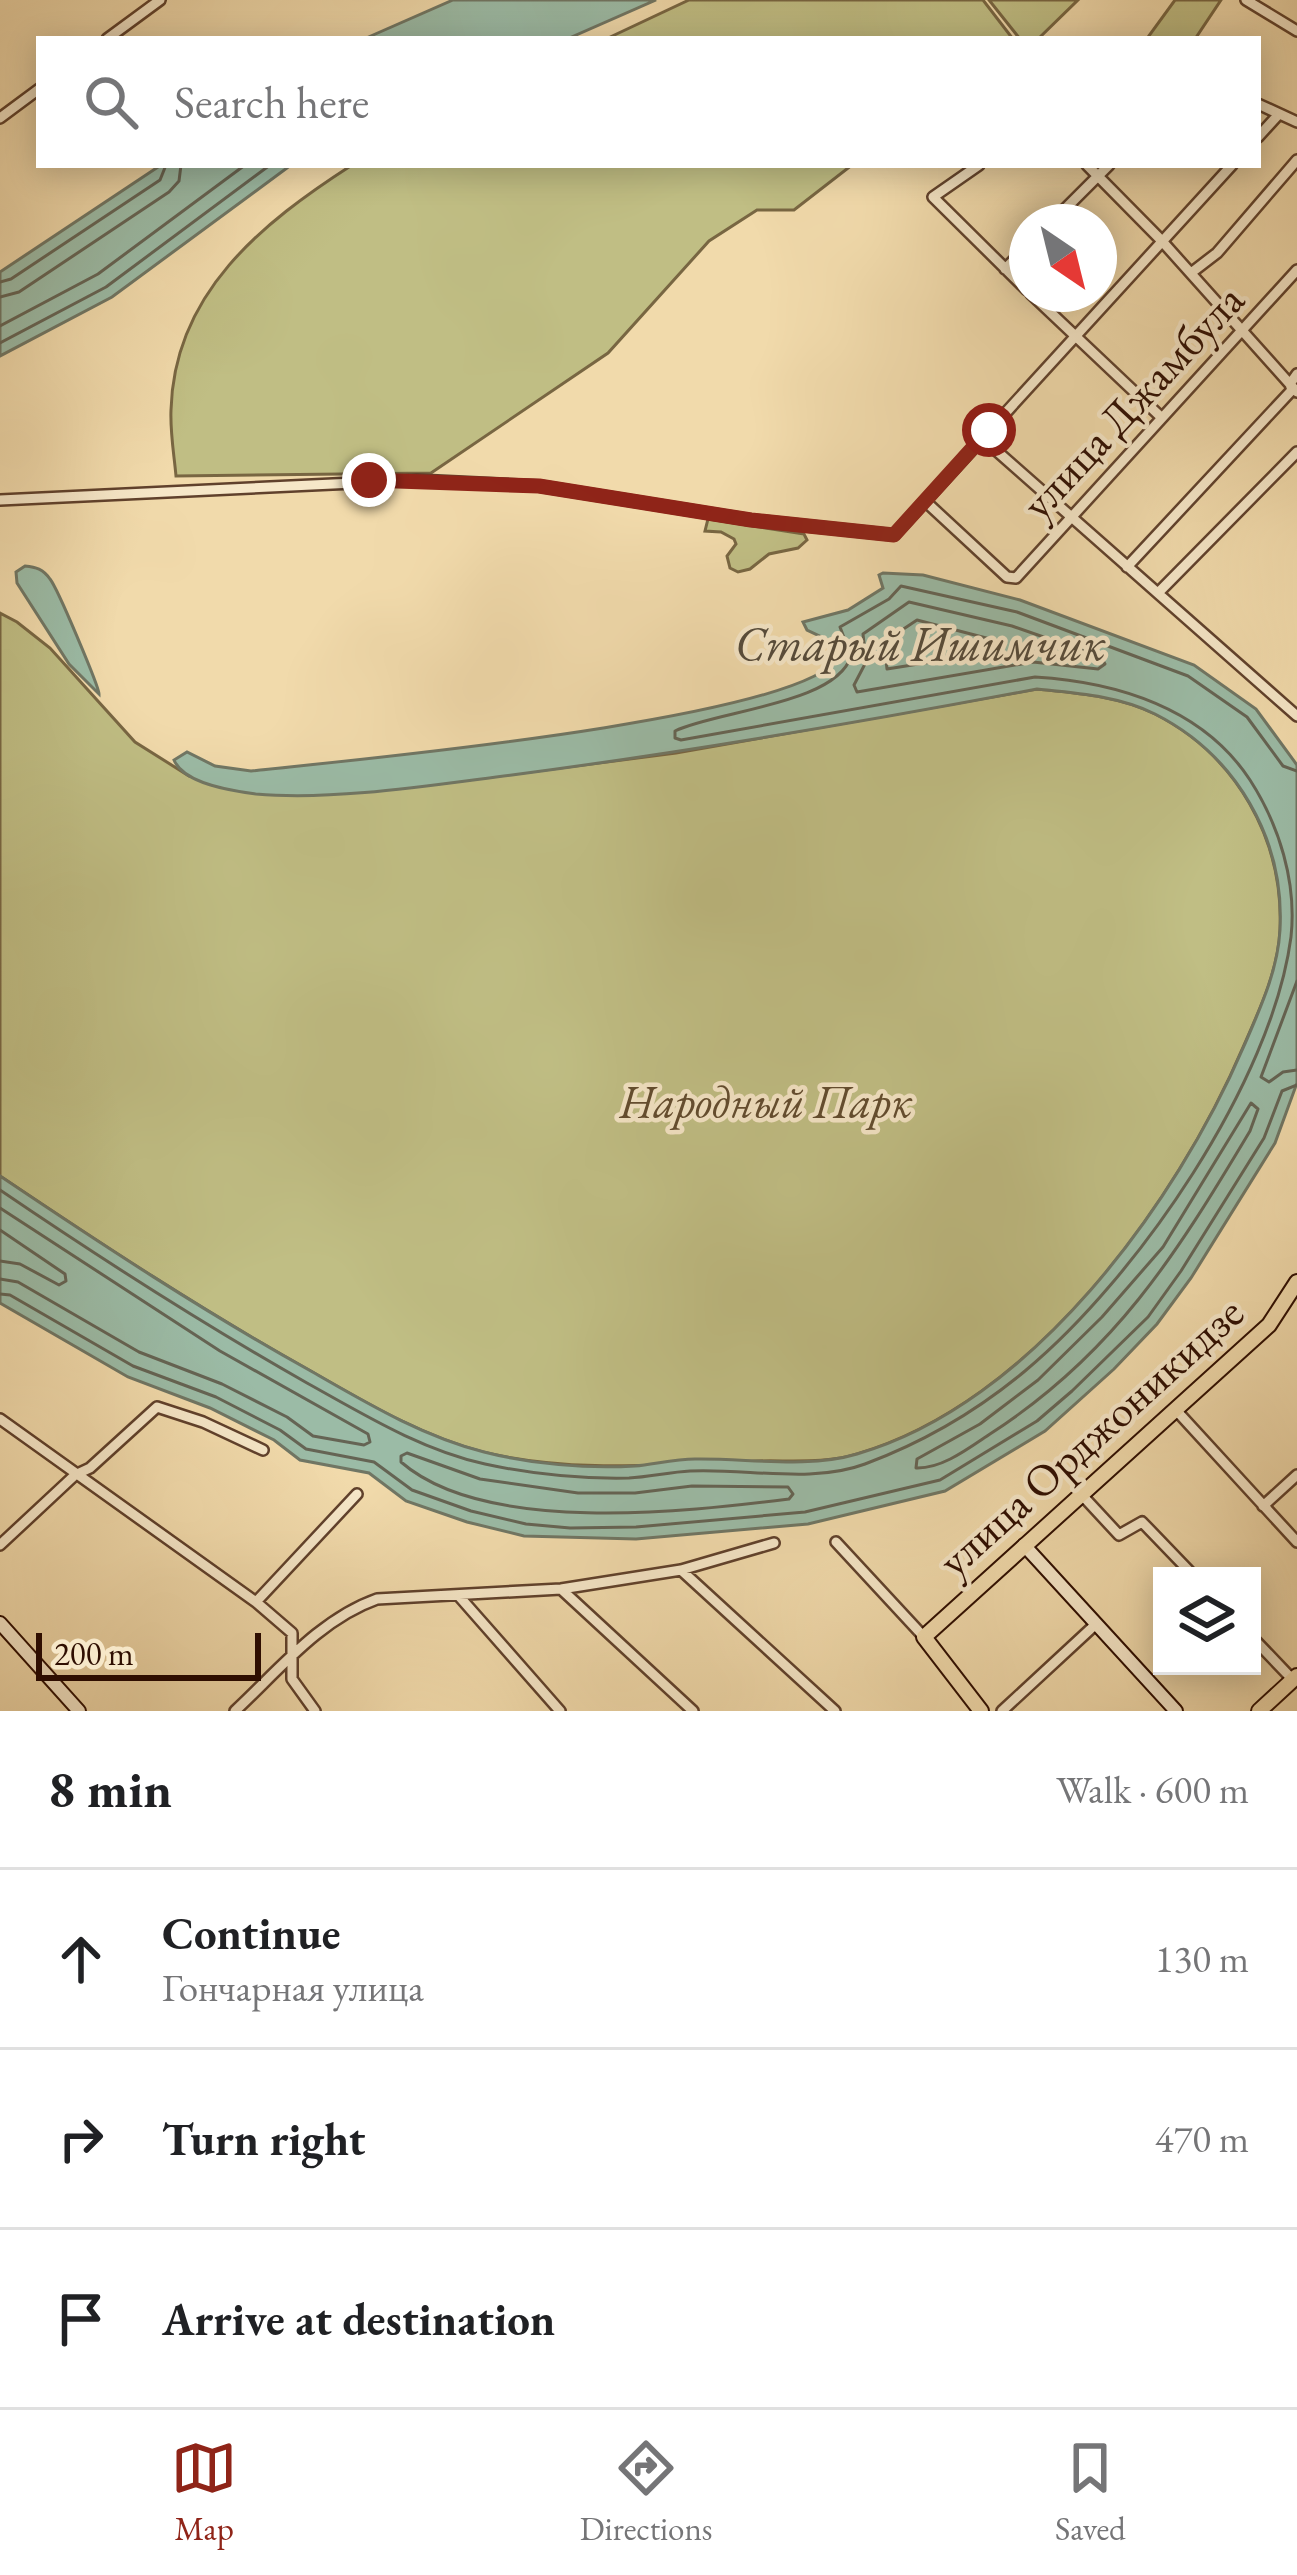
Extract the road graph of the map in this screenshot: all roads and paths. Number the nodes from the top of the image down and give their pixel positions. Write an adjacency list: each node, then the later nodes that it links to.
1 (160, 0): 4 (street)
2 (1246, 0): 3 (street)
3 (1297, 32)
4 (111, 36)
5 (36, 91): 8 (street)
6 (1261, 105): 7 (street)
7 (1280, 114): 9 (street); 10 (street)
8 (0, 118)
9 (1297, 122)
10 (1261, 134)
11 (1297, 160): 23 (street)
12 (975, 168): 20 (street)
13 (1091, 168): 16 (street)
14 (1105, 168): 16 (street)
15 (1229, 168): 18 (street)
16 (1100, 174): 17 (street); 18 (street)
17 (1070, 204)
18 (1162, 240): 23 (street); 26 (street)
19 (1009, 265): 20 (street)
20 (1005, 269): 22 (street)
21 (1297, 270): 25 (street, улица Джамбула)
22 (1009, 273)
23 (1191, 273): 25 (street)
24 (1050, 312): 26 (street)
25 (1242, 330): 27 (street); 28 (street, улица Джамбула)
26 (1076, 336): 28 (street); 29 (street)
27 (1294, 383): 34 (street)
28 (1162, 418): 33 (street, улица Джамбула)
29 (982, 438): 32 (street); 33 (street)
30 (1297, 452): 35 (street)
31 (0, 500): 32 (street)
32 (925, 502): 33 (street, улица Джамбула)
33 (1070, 516): 34 (street)
34 (1127, 566): 35 (street)
35 (1158, 593): 36 (street)
36 (1297, 716)
37 (1297, 1282): 38 (main road, улица Орджоникидзе)
38 (1175, 1409): 44 (main road, улица Орджоникидзе); 45 (street)
39 (0, 1419): 41 (street)
40 (263, 1450): 41 (street)
41 (75, 1475): 49 (street); 55 (street)
42 (1297, 1475): 45 (street)
43 (357, 1494): 55 (street)
44 (1082, 1494): 50 (main road, улица Орджоникидзе); 51 (street)
45 (1263, 1506): 46 (street)
46 (1297, 1541)
47 (836, 1542): 58 (street)
48 (774, 1543): 52 (street)
49 (0, 1545)
50 (1024, 1545): 57 (main road); 58 (main road, улица Орджоникидзе)
51 (1185, 1567)
52 (681, 1570): 53 (street); 67 (street)
53 (561, 1589): 54 (street); 66 (street)
54 (458, 1595): 60 (street); 65 (street)
55 (256, 1602): 60 (street)
56 (0, 1623): 62 (main road)
57 (1096, 1624): 69 (street); 70 (main road)
58 (924, 1637): 68 (main road)
59 (1261, 1646): 61 (street)
60 (293, 1658): 63 (street); 64 (street)
61 (1296, 1680): 71 (main road)
62 (79, 1711)
63 (235, 1711)
64 (315, 1711)
65 (560, 1711)
66 (693, 1711)
67 (835, 1711)
68 (981, 1711)
69 (1002, 1711)
70 (1176, 1711)
71 (1259, 1711)

